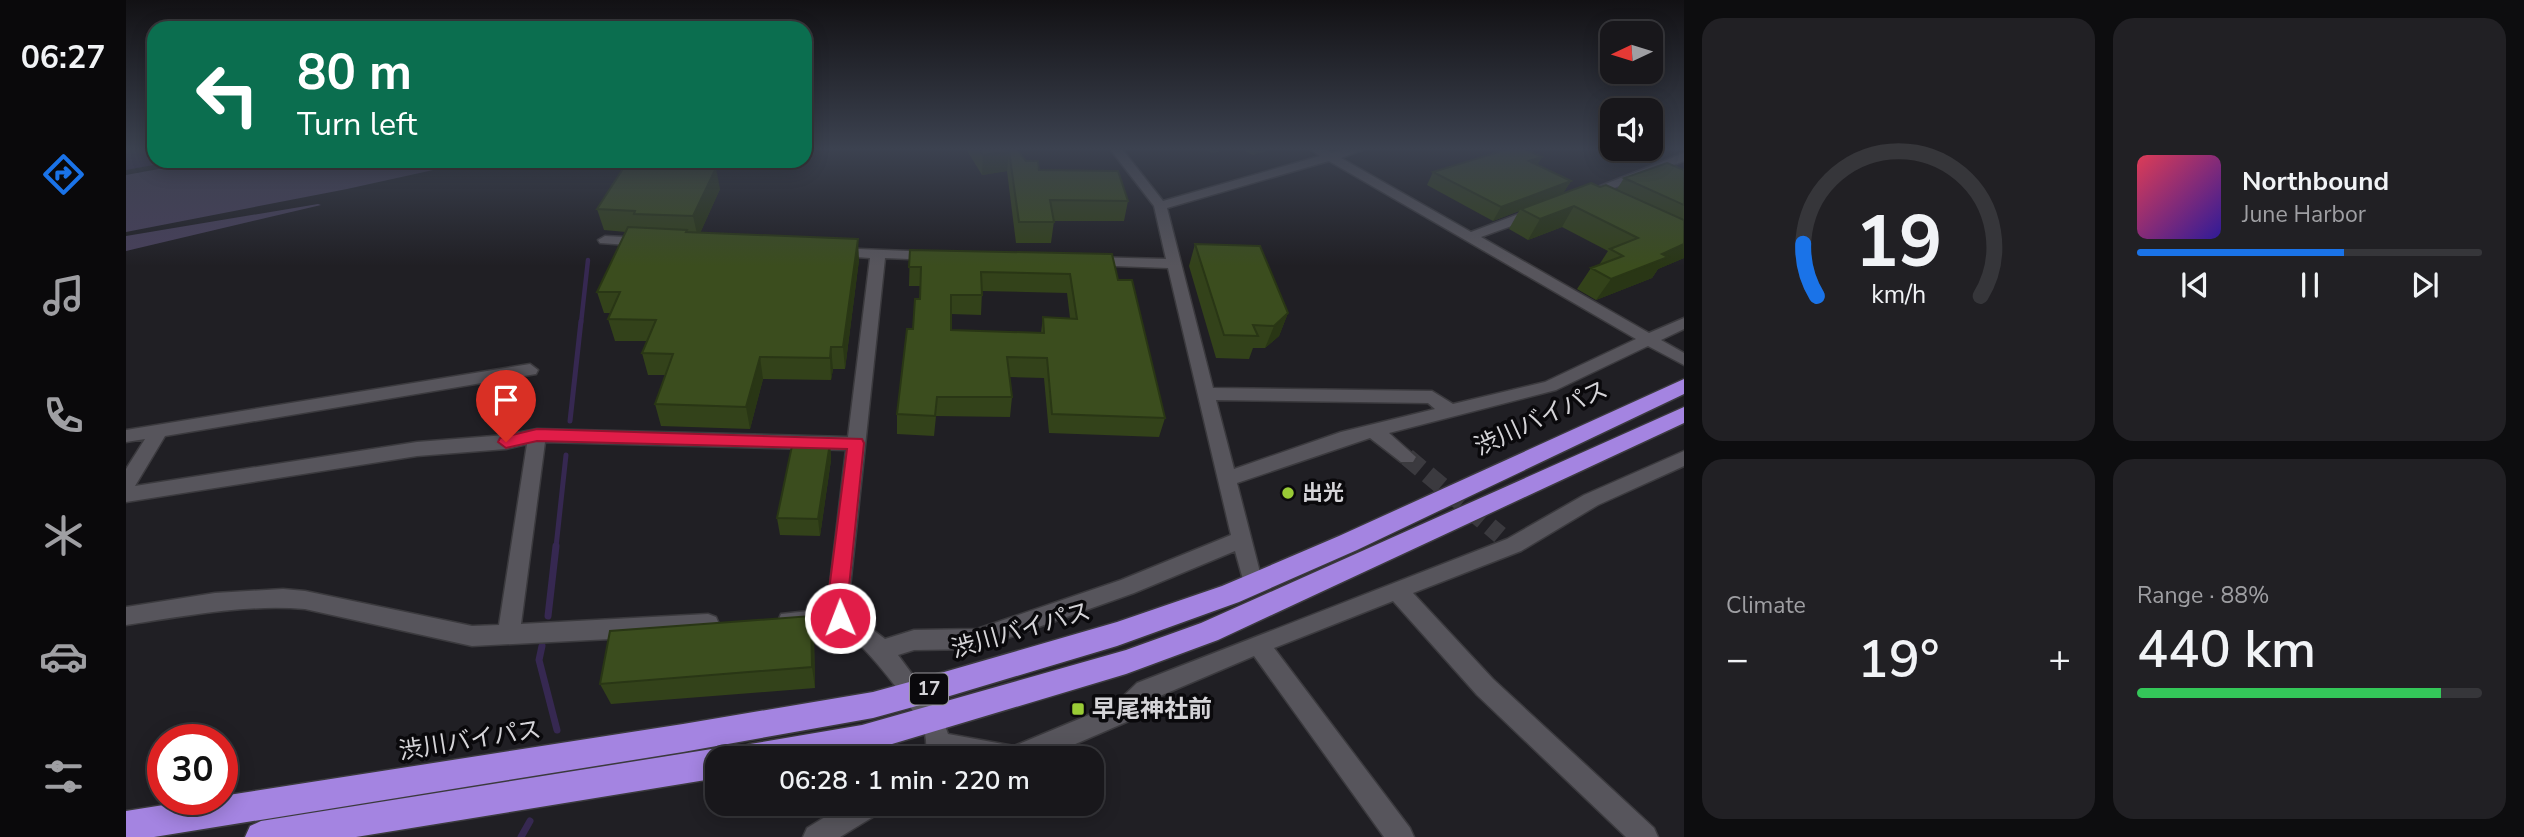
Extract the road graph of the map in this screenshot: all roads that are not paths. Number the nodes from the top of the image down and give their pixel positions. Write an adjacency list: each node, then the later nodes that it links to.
1 (1148, 188): 6 (street)
2 (1224, 188): 6 (street)
3 (1384, 188): 8 (street)
4 (1607, 188): 5 (street)
5 (1586, 197)
6 (1160, 206): 15 (street)
7 (1547, 208): 8 (street)
8 (1469, 237): 17 (street)
9 (605, 240): 10 (street)
10 (659, 243)
11 (823, 251): 12 (street)
12 (878, 254): 13 (street); 28 (street)
13 (945, 256)
14 (1080, 261): 15 (street)
15 (1174, 264): 21 (street)
16 (1684, 323): 17 (street)
17 (1649, 338): 18 (street); 22 (street)
18 (1684, 360)
19 (530, 370): 24 (street)
20 (1684, 386): 35 (highway, 渋川バイパス / 17)
21 (1206, 394): 22 (street); 31 (street)
22 (1451, 412): 25 (street)
23 (1684, 414): 45 (highway, 17)
24 (159, 431): 27 (street); 32 (street)
25 (1374, 431): 29 (street); 31 (street)
26 (537, 435): 28 (street); 33 (street); 41 (street)
27 (126, 436)
28 (856, 443): 38 (street)
29 (1407, 457)
30 (1684, 457): 36 (street)
31 (1227, 479): 34 (street)
32 (126, 485)
33 (126, 495)
34 (1241, 540): 35 (street); 43 (street)
35 (1253, 584): 44 (highway, 渋川バイパス / 17)
36 (1398, 592): 42 (street); 53 (street)
37 (126, 616): 41 (street)
38 (840, 618): 39 (street); 43 (street)
39 (771, 621)
40 (730, 623): 41 (street)
41 (509, 634)
42 (1258, 644): 45 (street); 52 (street)
43 (881, 650): 44 (street)
44 (913, 694): 45 (street); 49 (highway, 渋川バイパス / 17)
45 (936, 740): 46 (highway, 17)
46 (821, 746)
47 (705, 765): 50 (highway)
48 (851, 816): 51 (street)
49 (126, 826)
50 (261, 837)
51 (816, 837)
52 (1401, 837)
53 (1646, 837)

